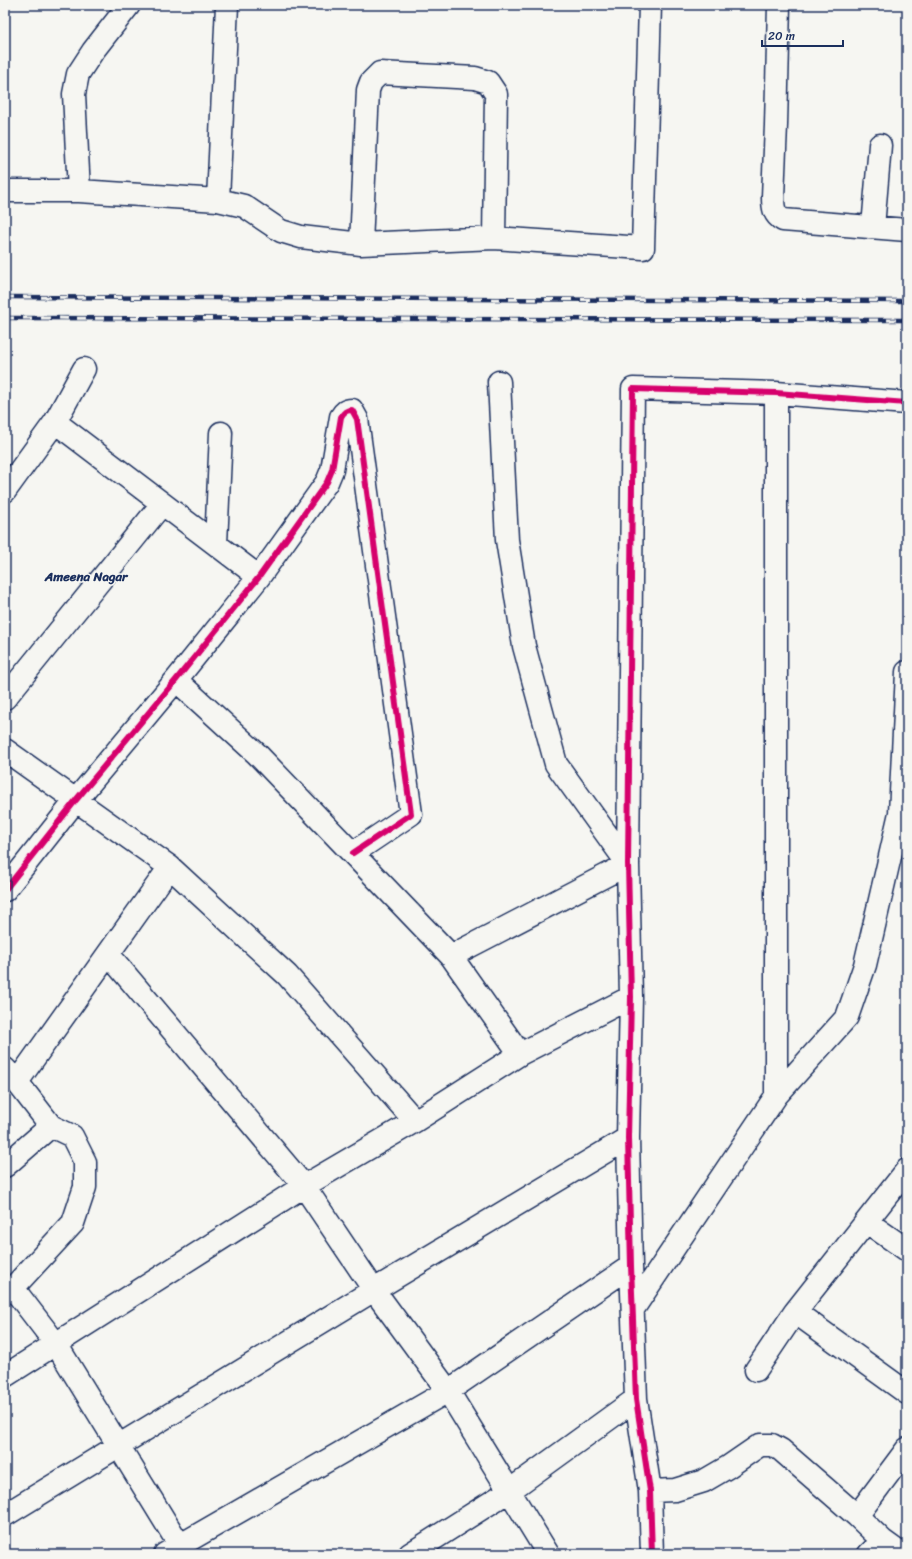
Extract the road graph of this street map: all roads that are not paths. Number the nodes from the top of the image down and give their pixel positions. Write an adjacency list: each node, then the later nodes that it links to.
1 (129, 5): 7 (street)
2 (227, 5): 8 (street)
3 (650, 5): 11 (street)
4 (779, 5): 9 (street)
5 (880, 145): 9 (street)
6 (5, 191): 7 (street)
7 (79, 191): 8 (street)
8 (218, 200): 12 (street)
9 (873, 227): 10 (street)
10 (907, 230)
11 (494, 238): 12 (street); 12 (street)
12 (361, 244)
13 (84, 369): 17 (street)
14 (498, 382): 29 (street)
15 (776, 393): 16 (street); 29 (street); 37 (street)
16 (907, 403)
17 (55, 422): 19 (street); 20 (street)
18 (221, 433): 21 (street)
19 (5, 491)
20 (162, 504): 21 (street); 25 (street)
21 (216, 544): 22 (street)
22 (259, 577): 24 (street); 28 (street)
23 (907, 672): 37 (street)
24 (176, 680): 27 (street); 28 (street)
25 (5, 698)
26 (5, 750): 27 (street)
27 (76, 800): 30 (street); 31 (street)
28 (353, 853): 33 (street)
29 (628, 864): 33 (street); 34 (street)
30 (170, 867): 32 (street); 38 (street)
31 (5, 890)
32 (109, 955): 36 (street); 43 (street)
33 (451, 956): 35 (street)
34 (631, 997): 35 (street); 40 (street)
35 (520, 1054): 38 (street)
36 (11, 1076): 39 (street)
37 (776, 1096): 48 (street)
38 (415, 1120): 43 (street)
39 (51, 1126): 41 (street); 50 (street)
40 (628, 1138): 46 (street); 47 (street)
41 (5, 1166)
42 (907, 1170): 44 (street)
43 (304, 1186): 47 (street); 50 (street)
44 (867, 1222): 45 (street); 49 (street)
45 (907, 1250)
46 (631, 1266): 48 (street); 53 (street)
47 (374, 1290): 53 (street); 56 (street)
48 (633, 1309): 55 (street)
49 (795, 1312): 51 (street); 54 (street)
50 (56, 1344): 52 (street); 56 (street)
51 (756, 1370)
52 (5, 1376)
53 (448, 1391): 58 (street); 63 (street)
54 (907, 1393)
55 (636, 1399): 58 (street); 59 (street)
56 (118, 1446): 60 (street); 63 (street)
57 (907, 1449): 61 (street)
58 (509, 1491): 64 (street); 65 (street)
59 (650, 1491): 61 (street); 66 (street)
60 (5, 1516)
61 (857, 1516): 62 (street)
62 (876, 1548): 67 (street)
63 (176, 1551)
64 (410, 1554)
65 (548, 1554)
66 (652, 1554)
67 (901, 1554)

